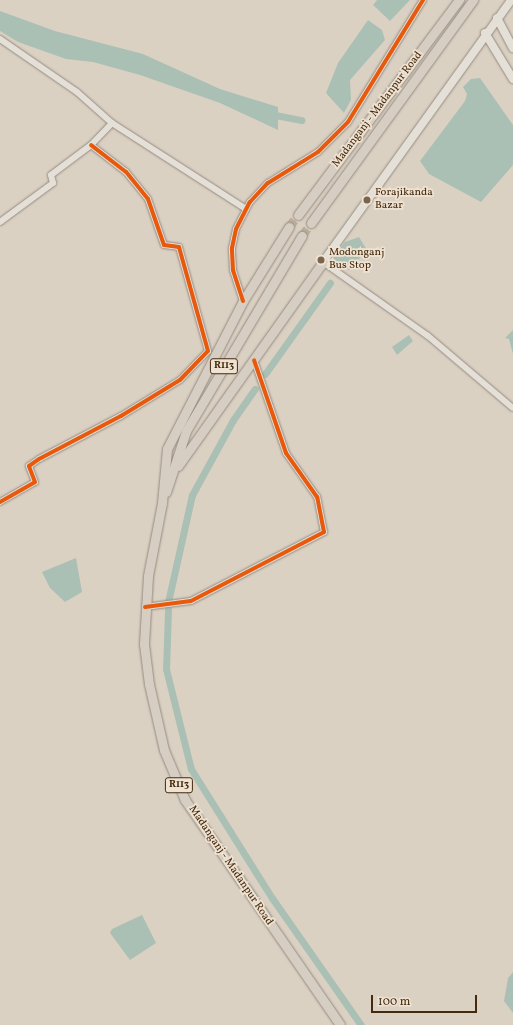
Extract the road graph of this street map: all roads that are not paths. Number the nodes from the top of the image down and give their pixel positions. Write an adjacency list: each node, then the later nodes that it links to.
1 (423, 0): 12 (street)
2 (473, 0): 15 (main road, Madanganj - Madanpur Road)
3 (511, 0): 5 (main road)
4 (458, 2): 13 (main road, Madanganj - Madanpur Road)
5 (497, 18): 6 (main road); 8 (main road)
6 (485, 34): 9 (main road); 18 (main road)
7 (0, 39): 10 (street)
8 (513, 48)
9 (513, 79)
10 (112, 123): 11 (street); 12 (street)
11 (91, 146): 14 (street); 23 (street)
12 (246, 209): 19 (street)
13 (298, 215)
14 (0, 222)
15 (311, 223)
16 (289, 228): 19 (main road, Madanganj - Madanpur Road / R113)
17 (302, 236): 22 (main road, Madanganj - Madanpur Road / R113)
18 (323, 262): 20 (main road); 21 (street)
19 (243, 301): 24 (main road, Madanganj - Madanpur Road / R113)
20 (254, 360): 22 (main road); 25 (street)
21 (513, 408)
22 (171, 477): 24 (main road, Madanganj - Madanpur Road / R113)
23 (0, 502)
24 (162, 503): 25 (main road, Madanganj - Madanpur Road / R113)
25 (146, 607): 26 (main road, Madanganj - Madanpur Road / R113)
26 (340, 1025)

